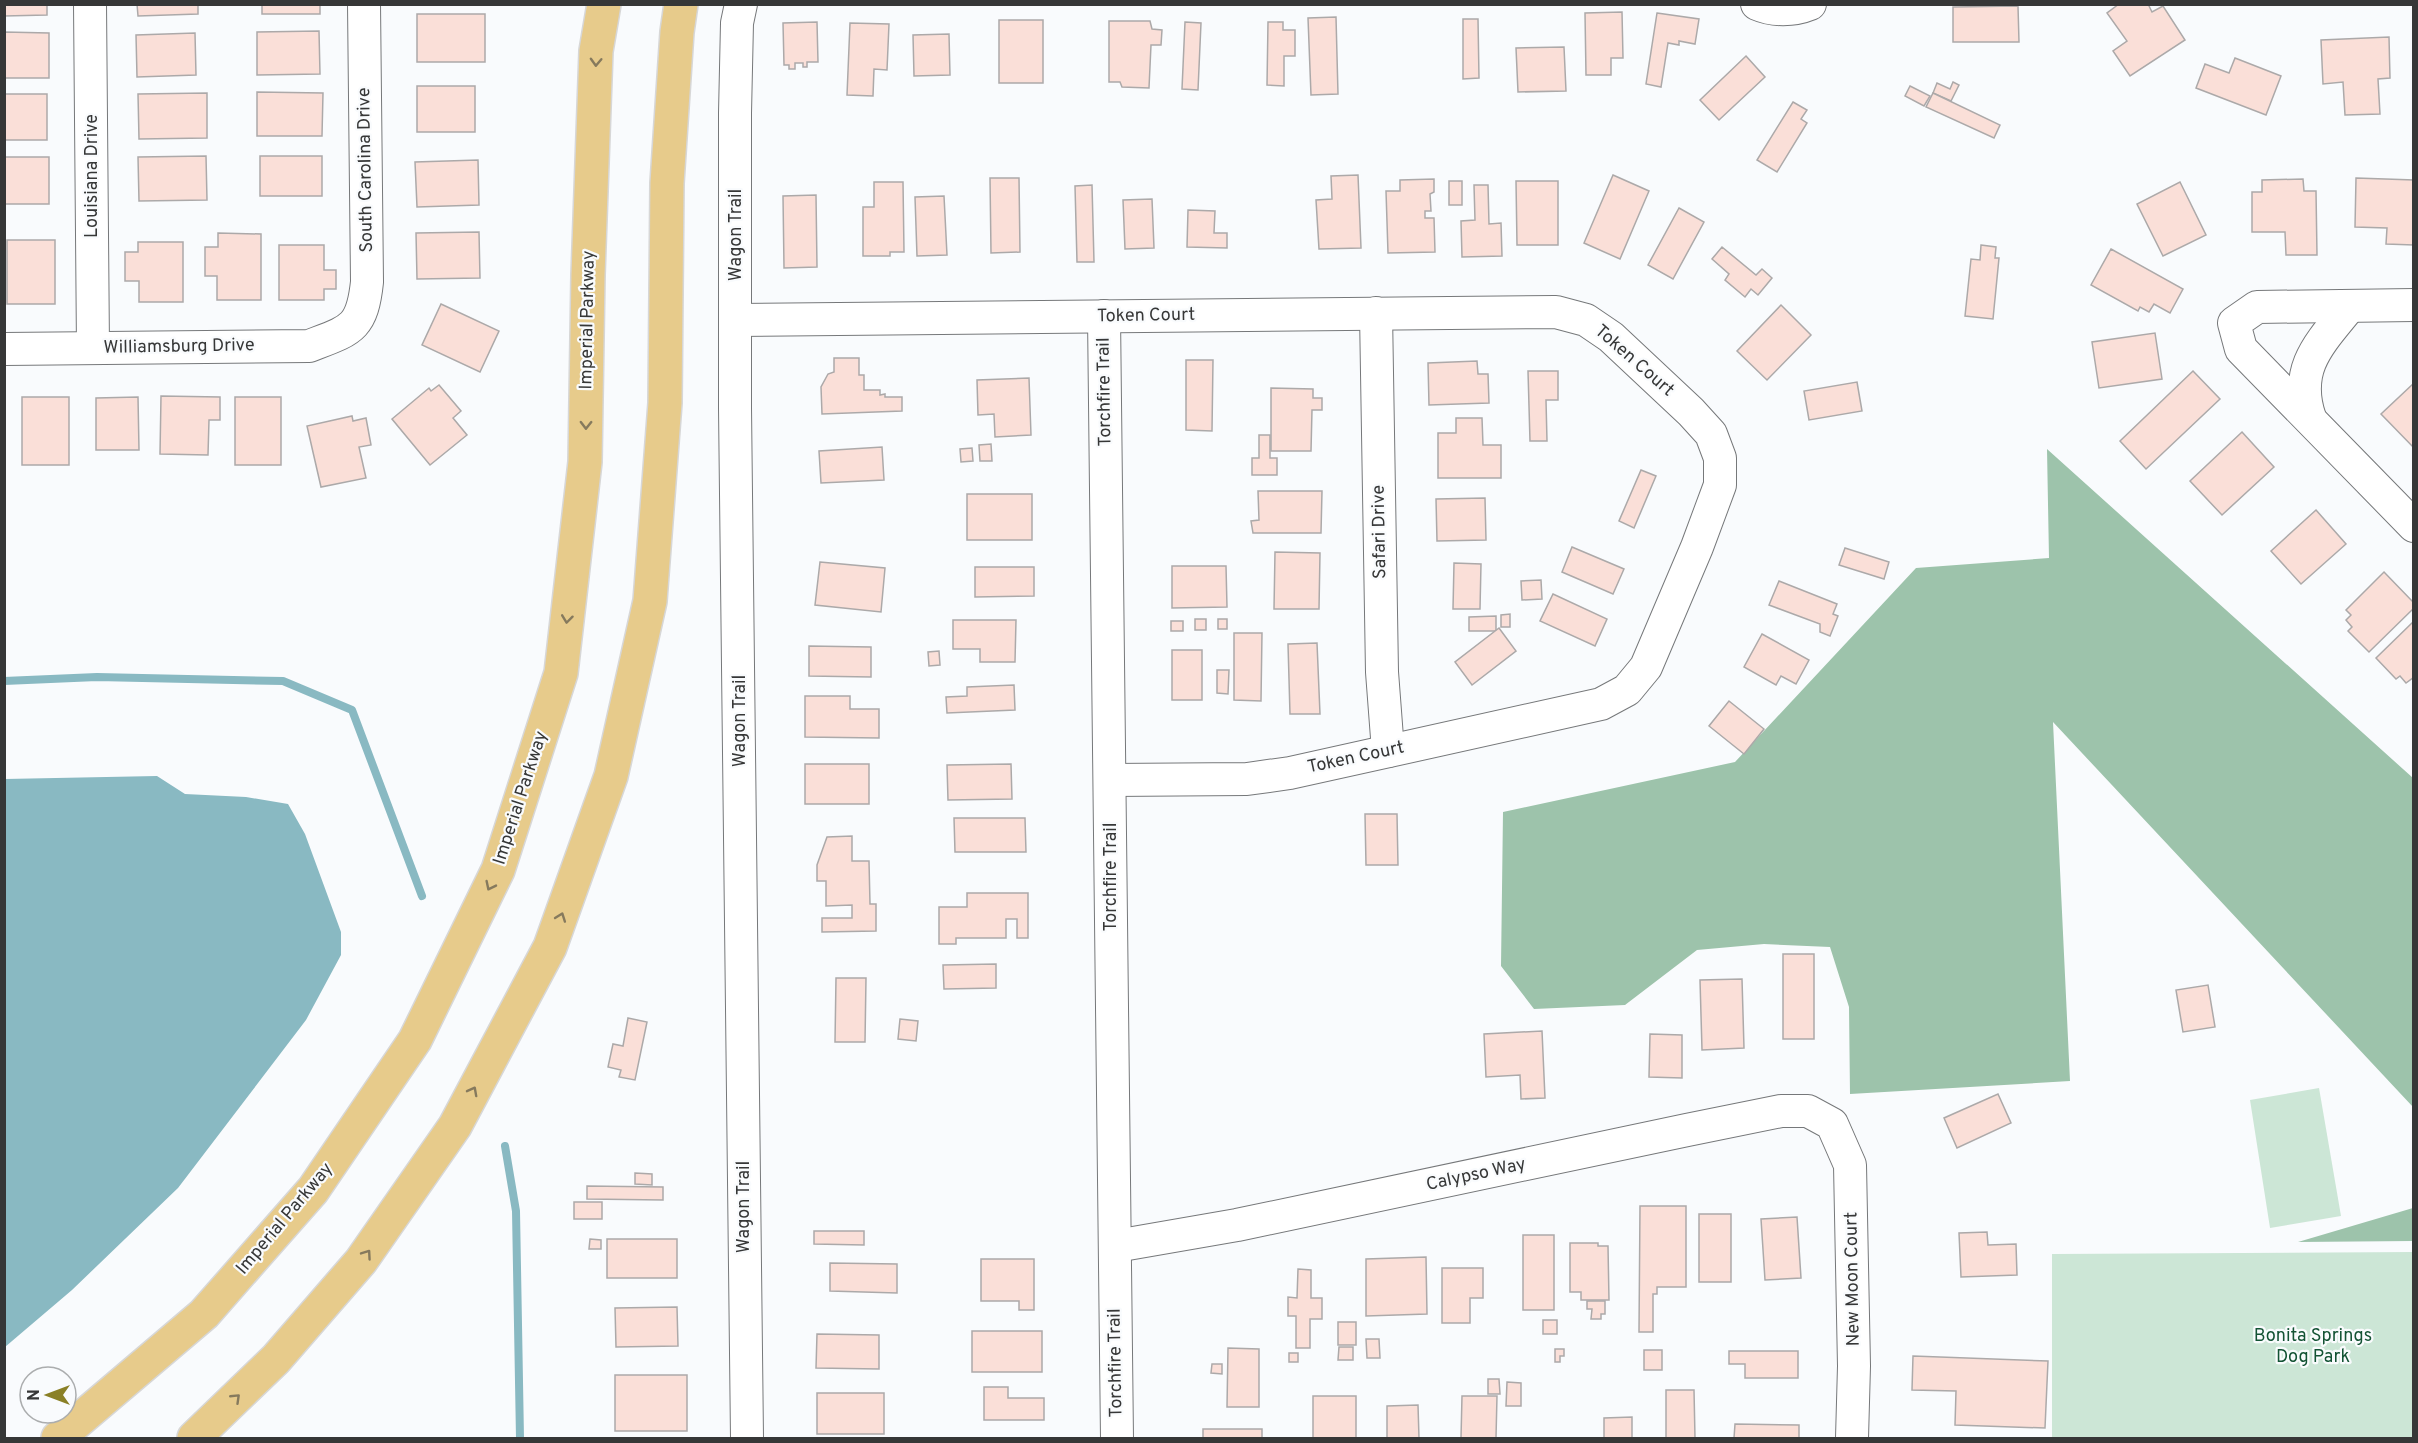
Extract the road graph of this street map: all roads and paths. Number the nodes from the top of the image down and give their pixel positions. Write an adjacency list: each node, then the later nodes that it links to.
1 (90, 4): 14 (street, Louisiana Drive)
2 (364, 4): 13 (street, South Carolina Drive)
3 (604, 4): 22 (main road, Imperial Parkway, one-way to 22)
4 (681, 4): 23 (main road, one-way to 4)
5 (741, 4): 12 (street, Wagon Trail)
6 (1757, 4): 7 (street)
7 (1810, 4)
8 (2414, 305): 9 (street)
9 (2349, 307): 16 (street); 16 (street)
10 (1376, 313): 11 (street, Token Court); 18 (street, Safari Drive); 18 (street, Token Court)
11 (1104, 316): 12 (street, Token Court); 19 (street, Torchfire Trail)
12 (736, 320): 24 (street, Wagon Trail)
13 (350, 330): 14 (street, Williamsburg Drive)
14 (93, 348): 15 (street, Williamsburg Drive)
15 (4, 349)
16 (2310, 418): 17 (street)
17 (2414, 526)
18 (1388, 751): 19 (street, Token Court)
19 (1110, 780): 21 (street, Torchfire Trail)
20 (1832, 1124): 21 (street, Calypso Way); 26 (street, New Moon Court)
21 (1116, 1246): 25 (street, Torchfire Trail)
22 (58, 1438)
23 (194, 1438)
24 (747, 1438)
25 (1117, 1438)
26 (1852, 1438)

